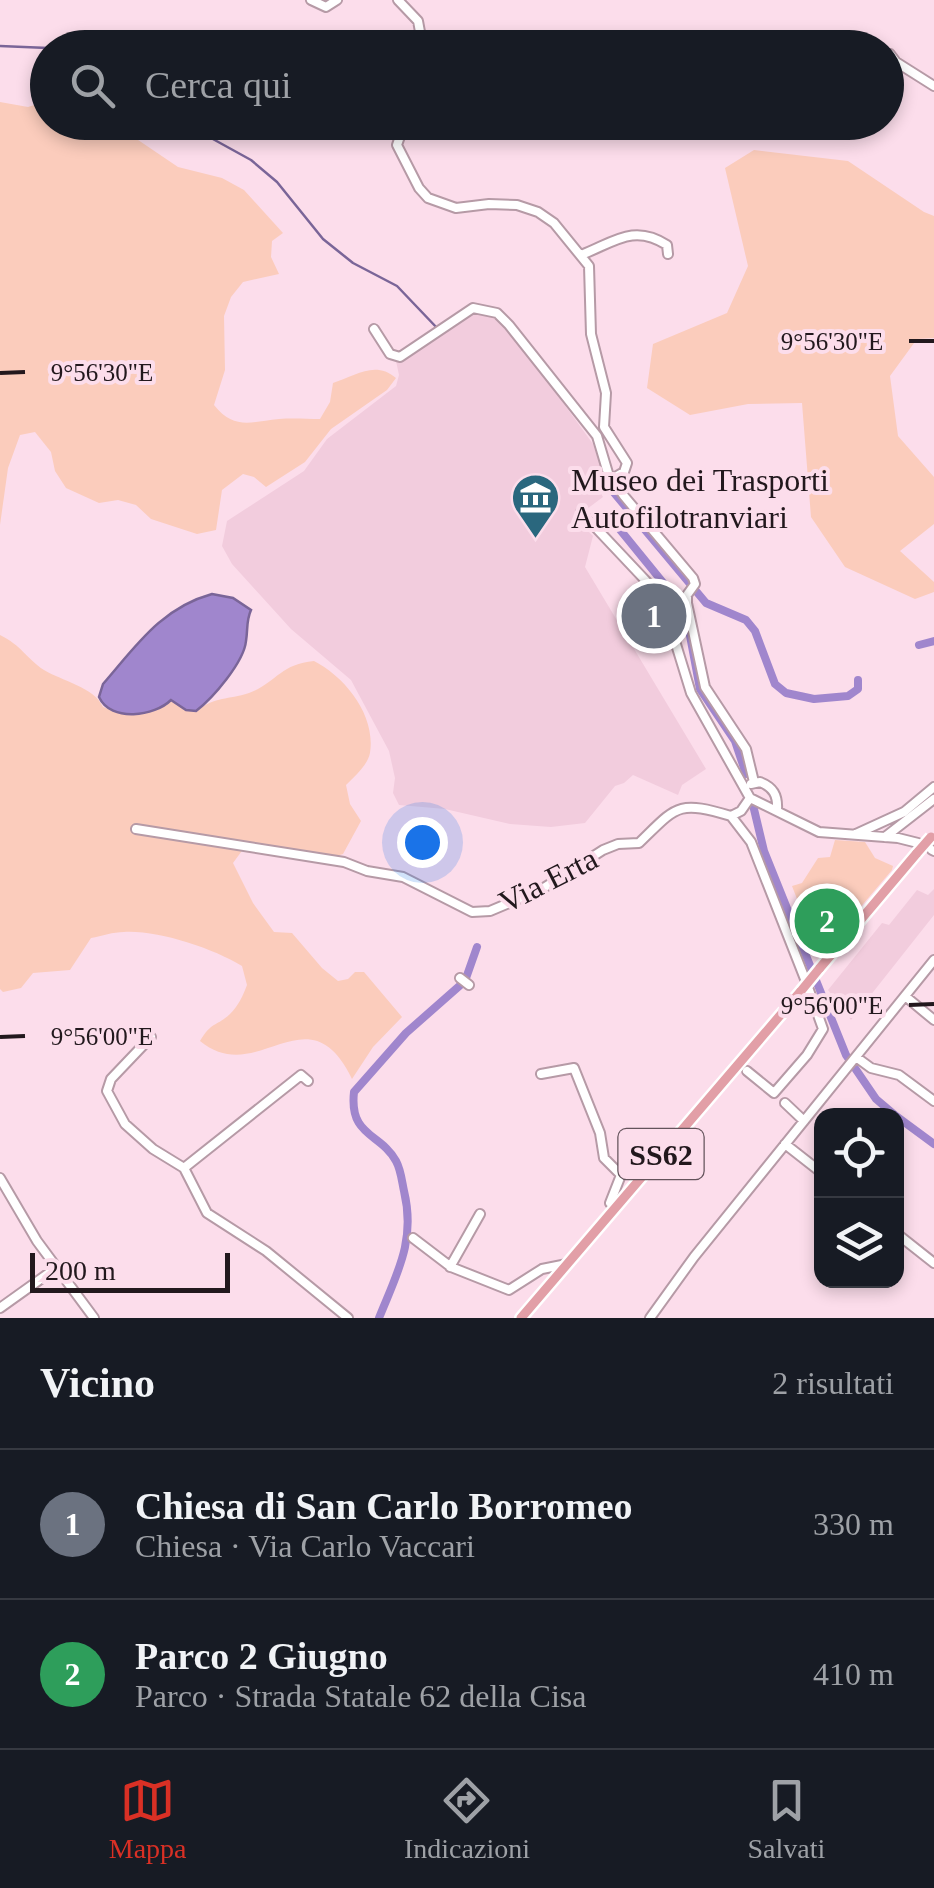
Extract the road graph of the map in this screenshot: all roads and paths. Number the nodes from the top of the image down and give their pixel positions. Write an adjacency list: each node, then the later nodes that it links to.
1 (311, 0): 2 (street)
2 (337, 0)
3 (398, 0): 4 (street)
4 (420, 30)
5 (904, 67): 6 (street)
6 (934, 86)
7 (399, 140): 9 (street)
8 (668, 254): 9 (street)
9 (580, 255): 11 (street)
10 (374, 329): 11 (street)
11 (612, 479): 13 (street)
12 (582, 512): 15 (street)
13 (754, 782): 15 (street); 18 (street)
14 (934, 787): 21 (street)
15 (744, 788): 16 (street)
16 (750, 798): 18 (street); 20 (street)
17 (934, 799): 19 (street)
18 (777, 810): 23 (street)
19 (916, 812): 25 (street); 26 (street)
20 (731, 816): 22 (street, Via Erta); 29 (street)
21 (884, 821): 23 (street); 25 (street)
22 (136, 829)
23 (852, 836): 25 (street)
24 (932, 836): 26 (main road, SS62, bridge)
25 (885, 837): 26 (street)
26 (916, 846): 31 (main road, SS62, bridge)
27 (934, 960): 32 (street)
28 (460, 978): 30 (street)
29 (805, 979)
30 (470, 985)
31 (805, 991): 36 (street); 46 (main road, SS62)
32 (906, 996): 33 (street); 35 (street)
33 (934, 1020)
34 (151, 1037): 44 (street)
35 (852, 1062): 39 (street); 41 (street)
36 (747, 1071)
37 (541, 1074): 46 (street)
38 (308, 1081): 44 (street)
39 (934, 1101)
40 (785, 1103): 41 (street)
41 (804, 1120): 42 (street)
42 (786, 1144): 43 (street); 58 (street)
43 (814, 1167)
44 (184, 1168): 56 (street)
45 (0, 1178): 53 (street)
46 (616, 1206): 51 (main road, SS62)
47 (480, 1214): 52 (street)
48 (414, 1238): 52 (street)
49 (904, 1239): 50 (street)
50 (934, 1263)
51 (567, 1264): 52 (street); 57 (main road, SS62)
52 (450, 1266)
53 (56, 1268): 54 (street); 55 (street)
54 (0, 1308)
55 (94, 1318)
56 (348, 1318)
57 (521, 1318)
58 (650, 1318)

